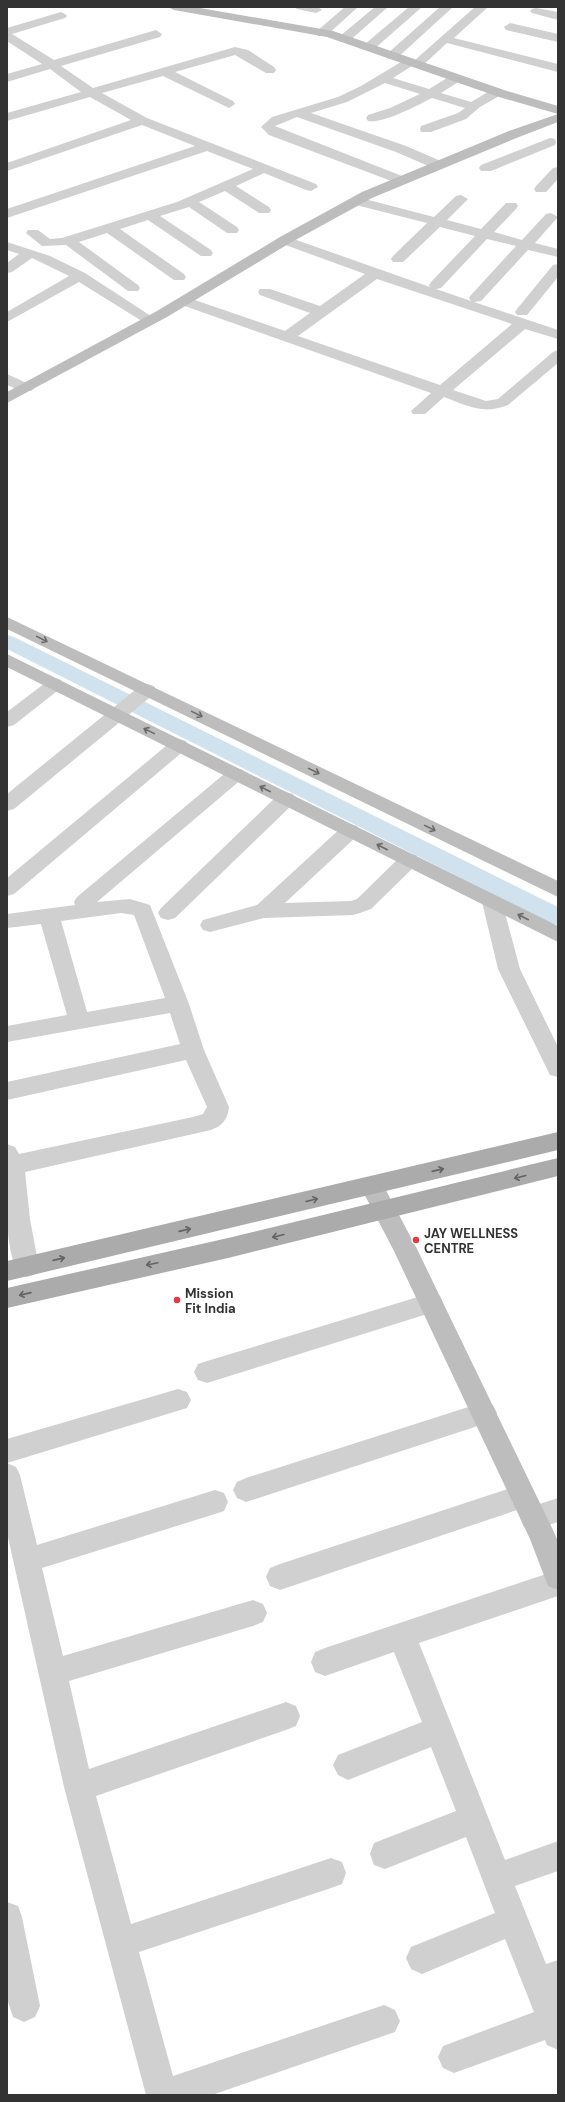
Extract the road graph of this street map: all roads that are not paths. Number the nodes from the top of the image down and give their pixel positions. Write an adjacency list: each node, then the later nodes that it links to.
1 (174, 7): 8 (street)
2 (301, 7): 9 (street)
3 (352, 7): 15 (street)
4 (382, 7): 19 (street)
5 (416, 7): 21 (street)
6 (447, 7): 22 (street)
7 (482, 7): 20 (street)
8 (201, 9): 15 (street)
9 (316, 10)
10 (536, 11): 12 (street)
11 (61, 16): 14 (street)
12 (558, 16)
13 (510, 28): 18 (street)
14 (7, 32)
15 (322, 33): 19 (street)
16 (156, 34): 24 (street)
17 (7, 36): 24 (street)
18 (558, 38)
19 (344, 39): 21 (street)
20 (444, 39): 23 (street); 25 (street)
21 (369, 48): 22 (street)
22 (392, 56): 23 (street)
23 (413, 63): 29 (street); 30 (street)
24 (51, 64): 28 (street); 31 (street)
25 (558, 68)
26 (270, 70): 27 (street)
27 (165, 72): 31 (street); 34 (street)
28 (7, 78)
29 (382, 78): 33 (street); 37 (street)
30 (456, 78): 32 (street); 33 (street)
31 (90, 92): 38 (street); 41 (street)
32 (497, 92): 35 (street); 36 (street)
33 (432, 93): 35 (street); 39 (street)
34 (229, 104)
35 (473, 106): 42 (street)
36 (558, 110)
37 (298, 113): 46 (street); 51 (street)
38 (7, 117)
39 (372, 118)
40 (558, 118): 43 (street)
41 (142, 121): 45 (street); 47 (street)
42 (426, 129)
43 (514, 134): 44 (street); 46 (street)
44 (554, 142): 48 (street)
45 (206, 147): 49 (street); 60 (street)
46 (438, 166): 51 (street)
47 (7, 167)
48 (486, 168)
49 (263, 169): 52 (street); 53 (street)
50 (558, 171): 54 (street)
51 (402, 181): 56 (street)
52 (226, 186): 57 (street); 59 (street)
53 (311, 187)
54 (541, 189)
55 (461, 199): 63 (street)
56 (357, 201): 63 (street); 69 (street)
57 (190, 202): 61 (street); 65 (street)
58 (511, 206): 67 (street)
59 (264, 210)
60 (7, 214)
61 (149, 215): 64 (street); 73 (street)
62 (551, 217): 70 (street)
63 (435, 222): 67 (street); 75 (street)
64 (110, 228): 68 (street); 80 (street)
65 (232, 230)
66 (33, 233): 68 (street)
67 (484, 234): 70 (street); 81 (street)
68 (68, 240): 82 (street)
69 (285, 240): 78 (street); 85 (street)
70 (525, 244): 74 (street); 84 (street)
71 (7, 246): 72 (street)
72 (30, 253): 77 (street); 79 (street)
73 (206, 253)
74 (558, 253)
75 (398, 258)
76 (558, 268): 87 (street)
77 (7, 269)
78 (376, 274): 86 (street); 87 (street)
79 (80, 276): 88 (street); 89 (street)
80 (179, 277)
81 (436, 284)
82 (133, 288)
83 (265, 292): 86 (street)
84 (476, 298)
85 (184, 300): 89 (street); 91 (street)
86 (322, 312): 91 (street)
87 (523, 317): 90 (street); 95 (street)
88 (7, 318)
89 (150, 320): 94 (street)
90 (558, 335)
91 (286, 337): 95 (street)
92 (558, 356): 95 (street)
93 (7, 379): 94 (street)
94 (26, 388): 96 (street)
95 (442, 390): 97 (street)
96 (7, 398)
97 (419, 411)
98 (7, 622): 101 (street, one-way to 101)
99 (7, 660): 100 (street)
100 (55, 684): 102 (street); 103 (street)
101 (147, 691): 102 (street); 111 (street, one-way to 111)
102 (118, 714): 104 (street, one-way to 102); 107 (street)
103 (7, 721)
104 (179, 745): 105 (street); 110 (street)
105 (236, 774): 106 (street, one-way to 105); 112 (street)
106 (286, 799): 108 (street); 115 (street)
107 (7, 804)
108 (350, 831): 109 (street, one-way to 108); 114 (street)
109 (409, 860): 113 (street); 114 (street)
110 (7, 889)
111 (558, 890)
112 (84, 902)
113 (492, 902): 119 (street, one-way to 113); 124 (street)
114 (264, 911): 118 (street)
115 (168, 913)
116 (49, 915): 117 (street); 120 (street); 121 (street)
117 (7, 921)
118 (210, 925)
119 (558, 935)
120 (178, 1004): 121 (street); 123 (street)
121 (79, 1021): 122 (street)
122 (7, 1034)
123 (193, 1050): 125 (street); 127 (street)
124 (558, 1069)
125 (7, 1090)
126 (558, 1141): 129 (main road, one-way to 126)
127 (10, 1159): 131 (street)
128 (558, 1167): 130 (main road, one-way to 130)
129 (372, 1186): 130 (street); 131 (main road, one-way to 129)
130 (384, 1210): 132 (main road, one-way to 132); 133 (street)
131 (17, 1269)
132 (7, 1298)
133 (431, 1303): 134 (street); 136 (street)
134 (207, 1372)
135 (178, 1400): 137 (street)
136 (484, 1413): 139 (street); 141 (street)
137 (7, 1451)
138 (7, 1475): 143 (street)
139 (246, 1490)
140 (215, 1502): 143 (street)
141 (528, 1507): 142 (street); 144 (street); 145 (street)
142 (558, 1510)
143 (27, 1560): 150 (street)
144 (280, 1577)
145 (558, 1577)
146 (558, 1583): 148 (street)
147 (253, 1613): 150 (street)
148 (402, 1636): 149 (street); 152 (street)
149 (325, 1662)
150 (54, 1672): 154 (street)
151 (286, 1716): 154 (street)
152 (438, 1730): 153 (street); 155 (street)
153 (348, 1765)
154 (79, 1787): 162 (street)
155 (474, 1819): 156 (street); 159 (street)
156 (385, 1854)
157 (558, 1856): 159 (street)
158 (331, 1873): 162 (street)
159 (497, 1878): 161 (street)
160 (7, 1917): 165 (street)
161 (513, 1921): 163 (street); 164 (street)
162 (121, 1943): 169 (street)
163 (422, 1958)
164 (548, 1979): 167 (street)
165 (24, 2006)
166 (384, 2022): 169 (street)
167 (555, 2027): 168 (street)
168 (454, 2057)
169 (163, 2095)

